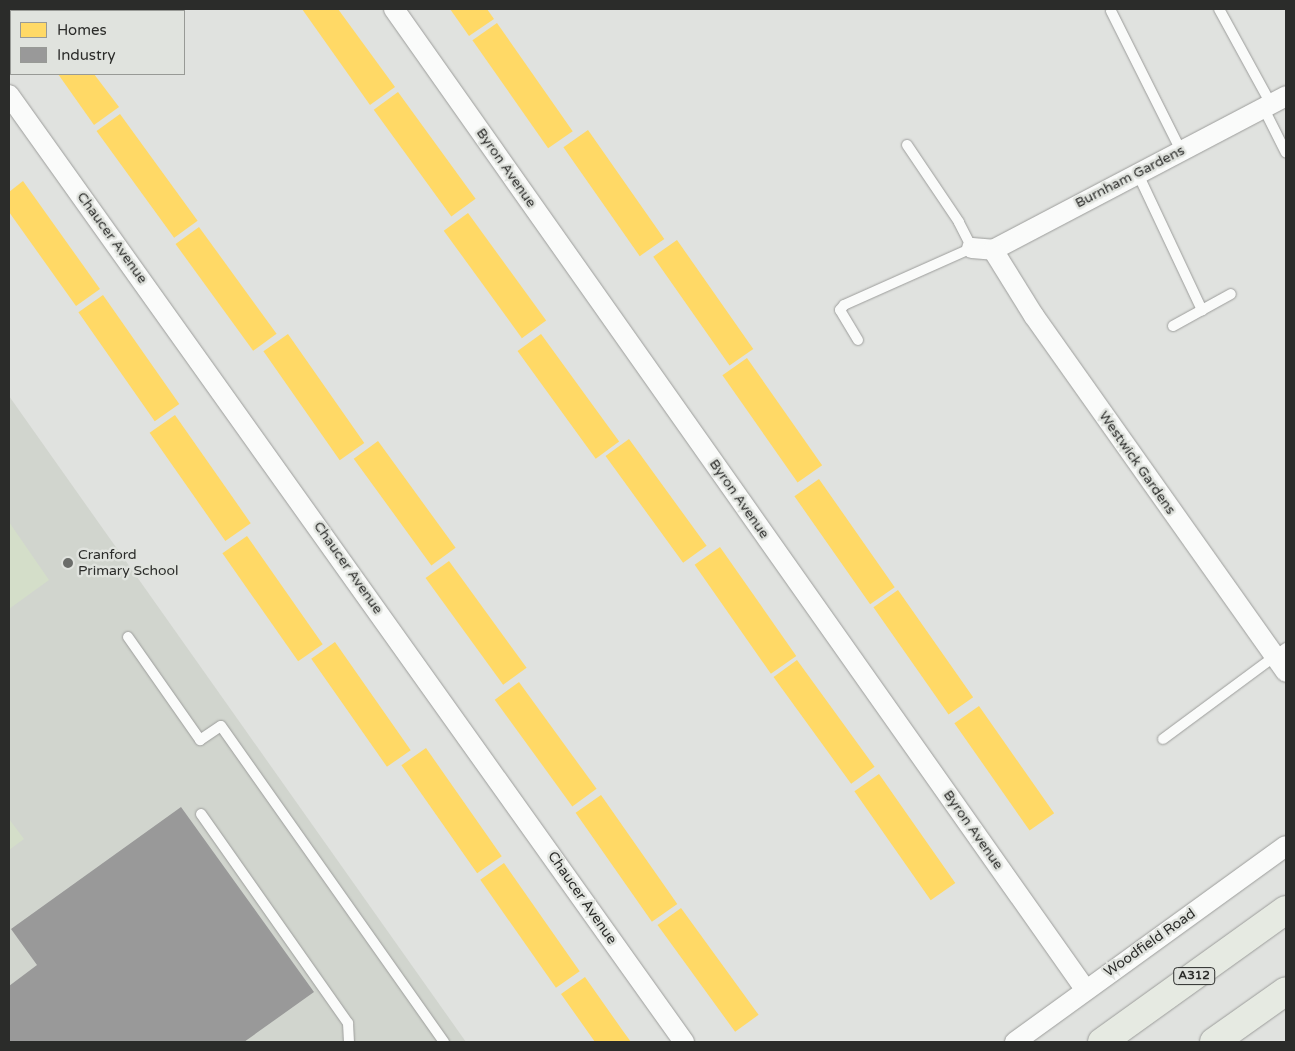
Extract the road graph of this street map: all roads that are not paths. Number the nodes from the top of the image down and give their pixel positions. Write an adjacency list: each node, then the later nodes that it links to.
1 (394, 9): 22 (street, Byron Avenue)
2 (1219, 9): 5 (lane)
3 (1111, 11): 7 (lane)
4 (9, 95): 26 (street, Chaucer Avenue)
5 (1273, 102): 7 (street, Burnham Gardens); 8 (lane)
6 (907, 145): 10 (lane)
7 (1181, 151): 9 (street, Burnham Gardens)
8 (1286, 153)
9 (1136, 172): 11 (street, Burnham Gardens); 13 (lane)
10 (972, 248): 11 (street); 15 (lane)
11 (993, 250): 17 (street, Westwick Gardens)
12 (1231, 294): 13 (lane)
13 (1202, 310): 14 (lane)
14 (1173, 326)
15 (858, 340)
16 (128, 637): 25 (lane)
17 (1282, 659): 18 (lane)
18 (1163, 739)
19 (201, 814): 24 (lane)
20 (1286, 846): 22 (street, Woodfield Road)
21 (1286, 910): 28 (highway, A312)
22 (1085, 989): 27 (street, Woodfield Road)
23 (1286, 991): 29 (highway)
24 (349, 1042)
25 (444, 1042)
26 (684, 1042)
27 (1015, 1042)
28 (1102, 1042)
29 (1214, 1042)

